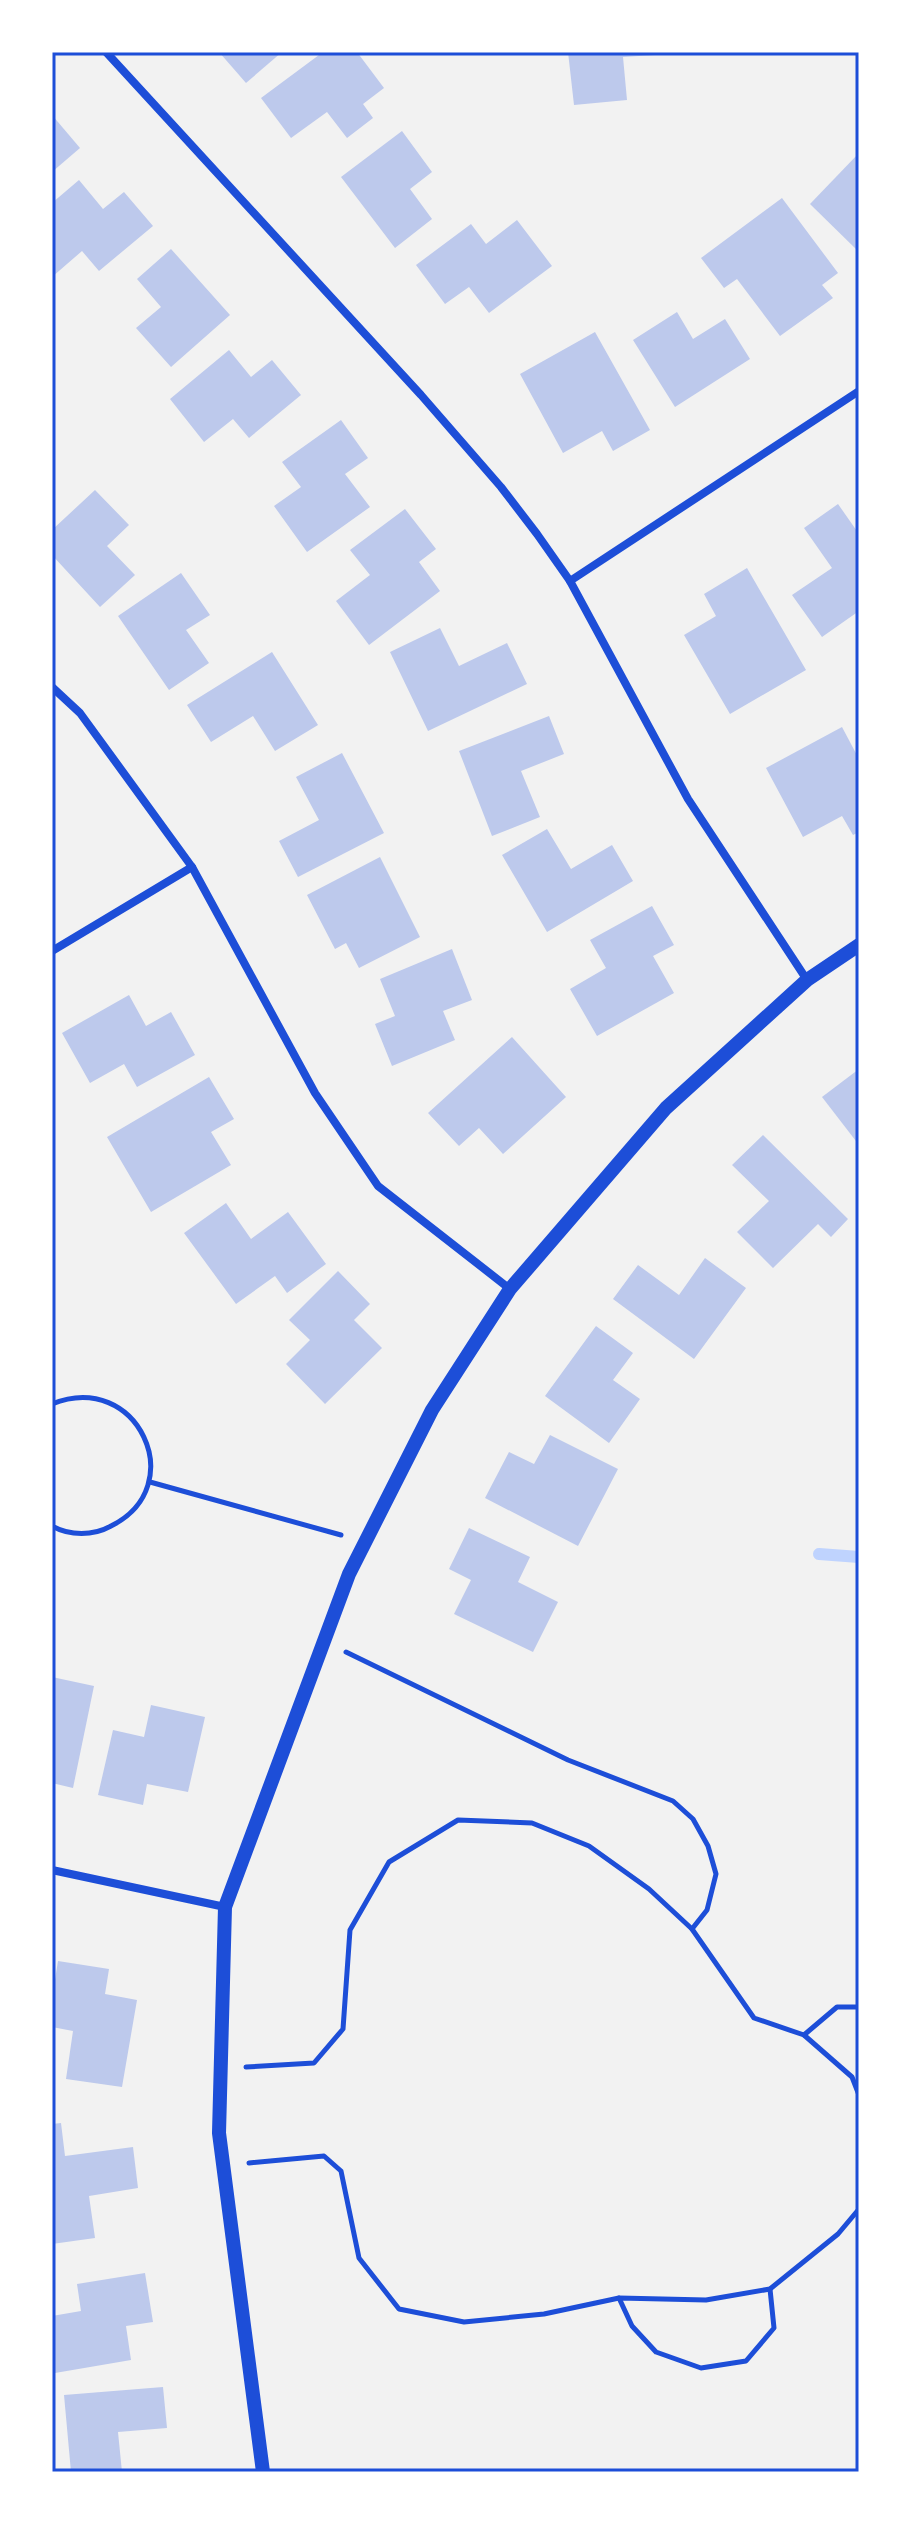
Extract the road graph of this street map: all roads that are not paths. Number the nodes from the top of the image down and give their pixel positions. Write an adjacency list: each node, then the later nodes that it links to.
1 (106, 52): 3 (street)
2 (859, 391): 3 (street)
3 (570, 581): 8 (street)
4 (52, 687): 5 (street)
5 (192, 867): 7 (street); 9 (street)
6 (859, 945): 8 (street)
7 (52, 951)
8 (807, 980): 9 (street)
9 (510, 1289): 11 (street)
10 (52, 1870): 11 (street)
11 (225, 1907): 12 (street)
12 (263, 2472)

